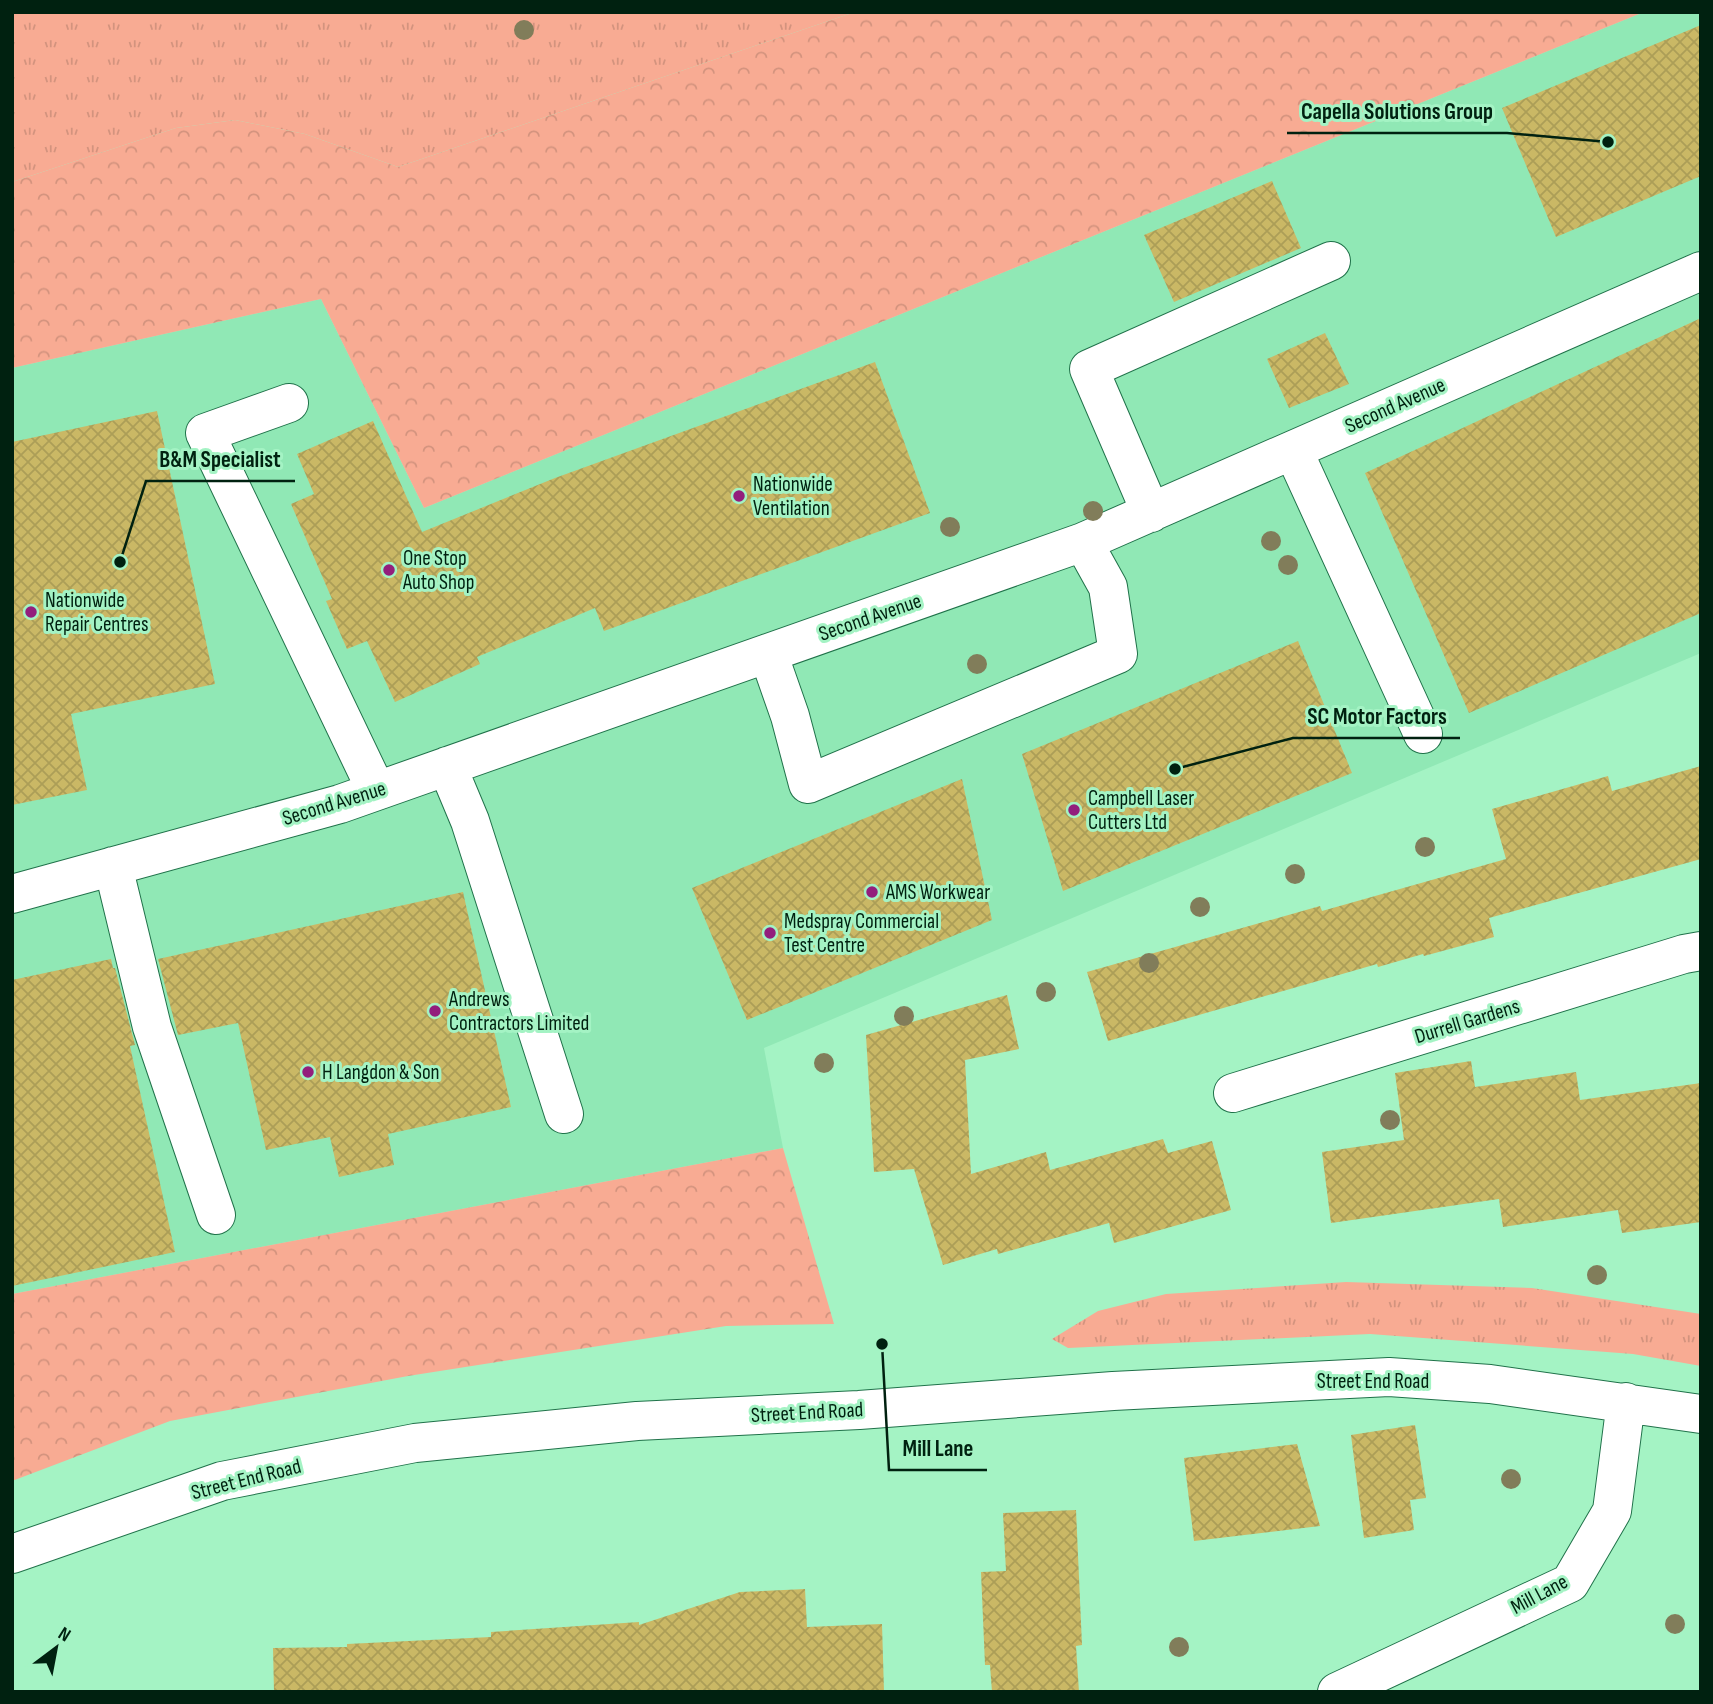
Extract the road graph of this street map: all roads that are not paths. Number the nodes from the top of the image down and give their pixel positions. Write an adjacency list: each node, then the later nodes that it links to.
1 (1331, 261): 5 (street)
2 (1701, 271): 4 (street, Second Avenue)
3 (289, 403): 10 (street)
4 (1293, 450): 5 (street, Second Avenue); 8 (street)
5 (1151, 513): 6 (street, Second Avenue)
6 (1083, 542): 7 (street, Second Avenue); 7 (street)
7 (768, 653): 9 (street, Second Avenue)
8 (1423, 734)
9 (447, 766): 10 (street, Second Avenue); 15 (street)
10 (376, 790): 11 (street, Second Avenue)
11 (113, 866): 12 (street, Second Avenue); 16 (street)
12 (12, 894)
13 (1701, 951): 14 (street, Durrell Gardens)
14 (1233, 1093)
15 (564, 1114)
16 (216, 1214)
17 (1626, 1402): 18 (street, Street End Road); 19 (street, Street End Road); 20 (street, Mill Lane)
18 (1701, 1414)
19 (12, 1554)
20 (1337, 1692)

